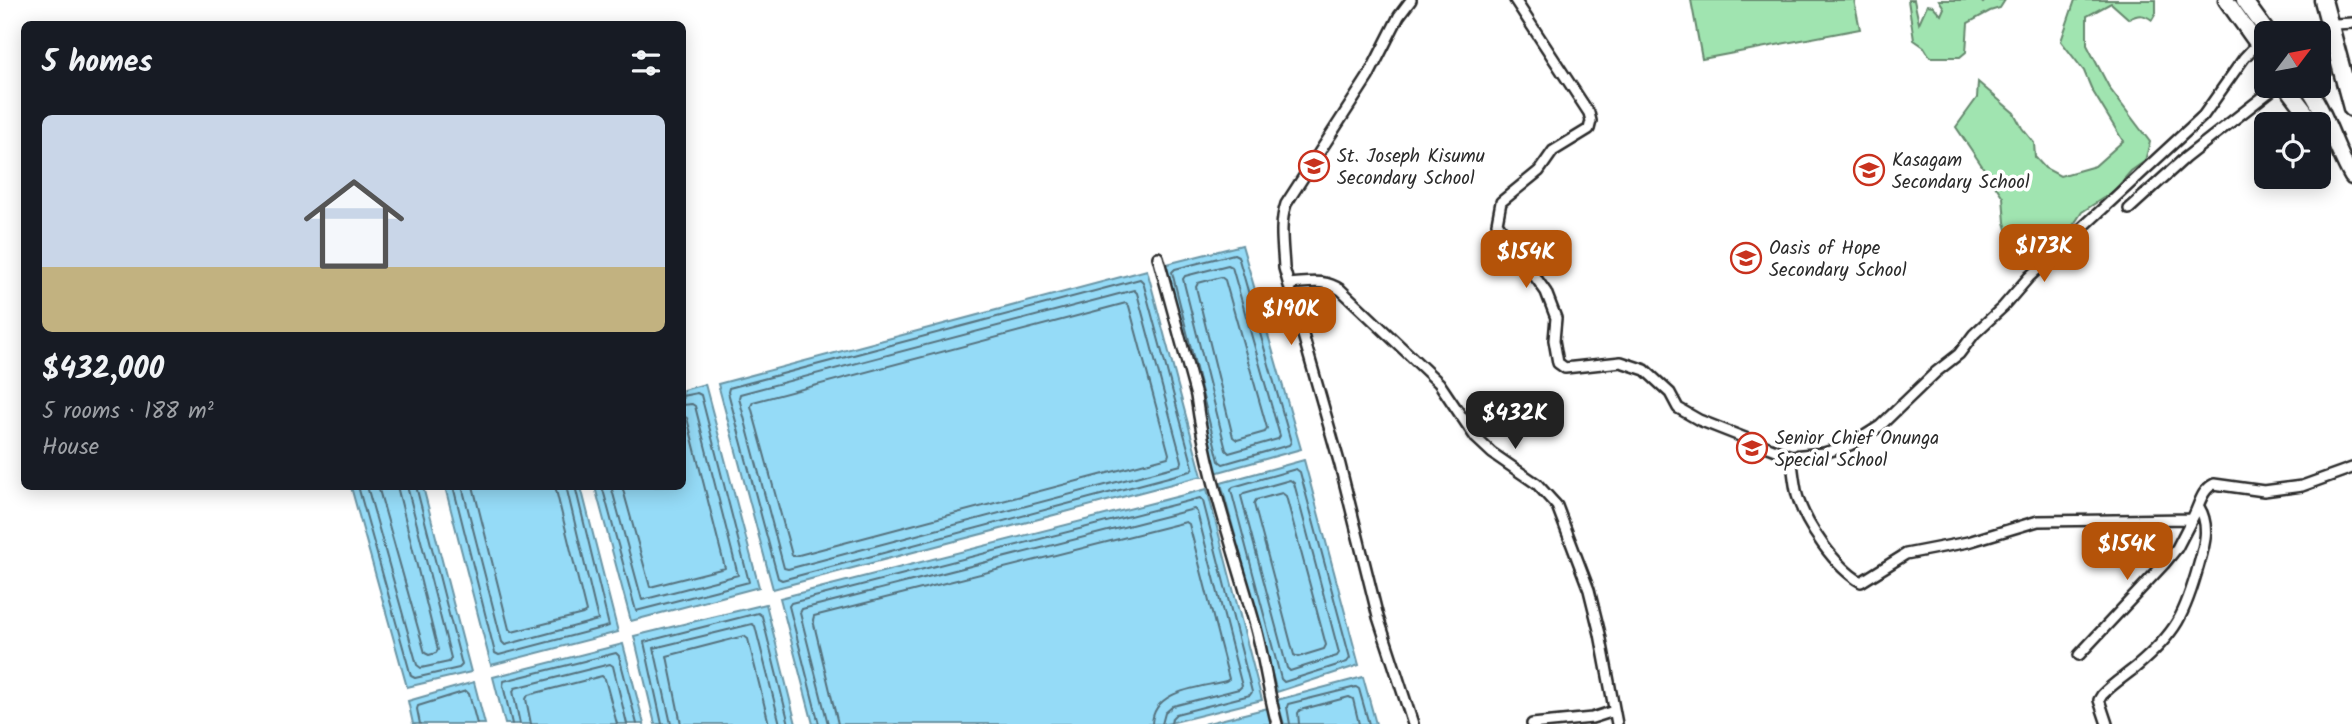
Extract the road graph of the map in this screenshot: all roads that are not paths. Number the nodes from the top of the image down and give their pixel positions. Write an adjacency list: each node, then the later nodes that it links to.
1 (1411, 0): 22 (street)
2 (1516, 0): 23 (street)
3 (2226, 0): 9 (main road)
4 (2244, 0): 7 (main road)
5 (2323, 0): 15 (highway)
6 (2330, 0): 8 (highway)
7 (2254, 21)
8 (2344, 24): 11 (highway)
9 (2254, 29)
10 (2254, 47): 23 (street)
11 (2352, 83)
12 (2262, 98): 20 (street)
13 (2295, 98): 16 (main road)
14 (2314, 98): 18 (main road)
15 (2352, 108)
16 (2306, 112)
17 (2331, 146): 18 (main road)
18 (2343, 162): 19 (main road)
19 (2352, 177)
20 (2130, 209)
21 (1158, 257): 29 (street)
22 (1289, 284): 28 (street); 30 (street)
23 (1791, 456): 26 (street)
24 (2352, 468): 25 (street)
25 (2199, 507): 26 (street); 33 (street)
26 (2192, 519): 27 (street)
27 (2079, 655)
28 (1615, 710): 31 (street); 32 (street)
29 (1278, 724)
30 (1413, 724)
31 (1532, 724)
32 (1616, 724)
33 (2107, 724)

